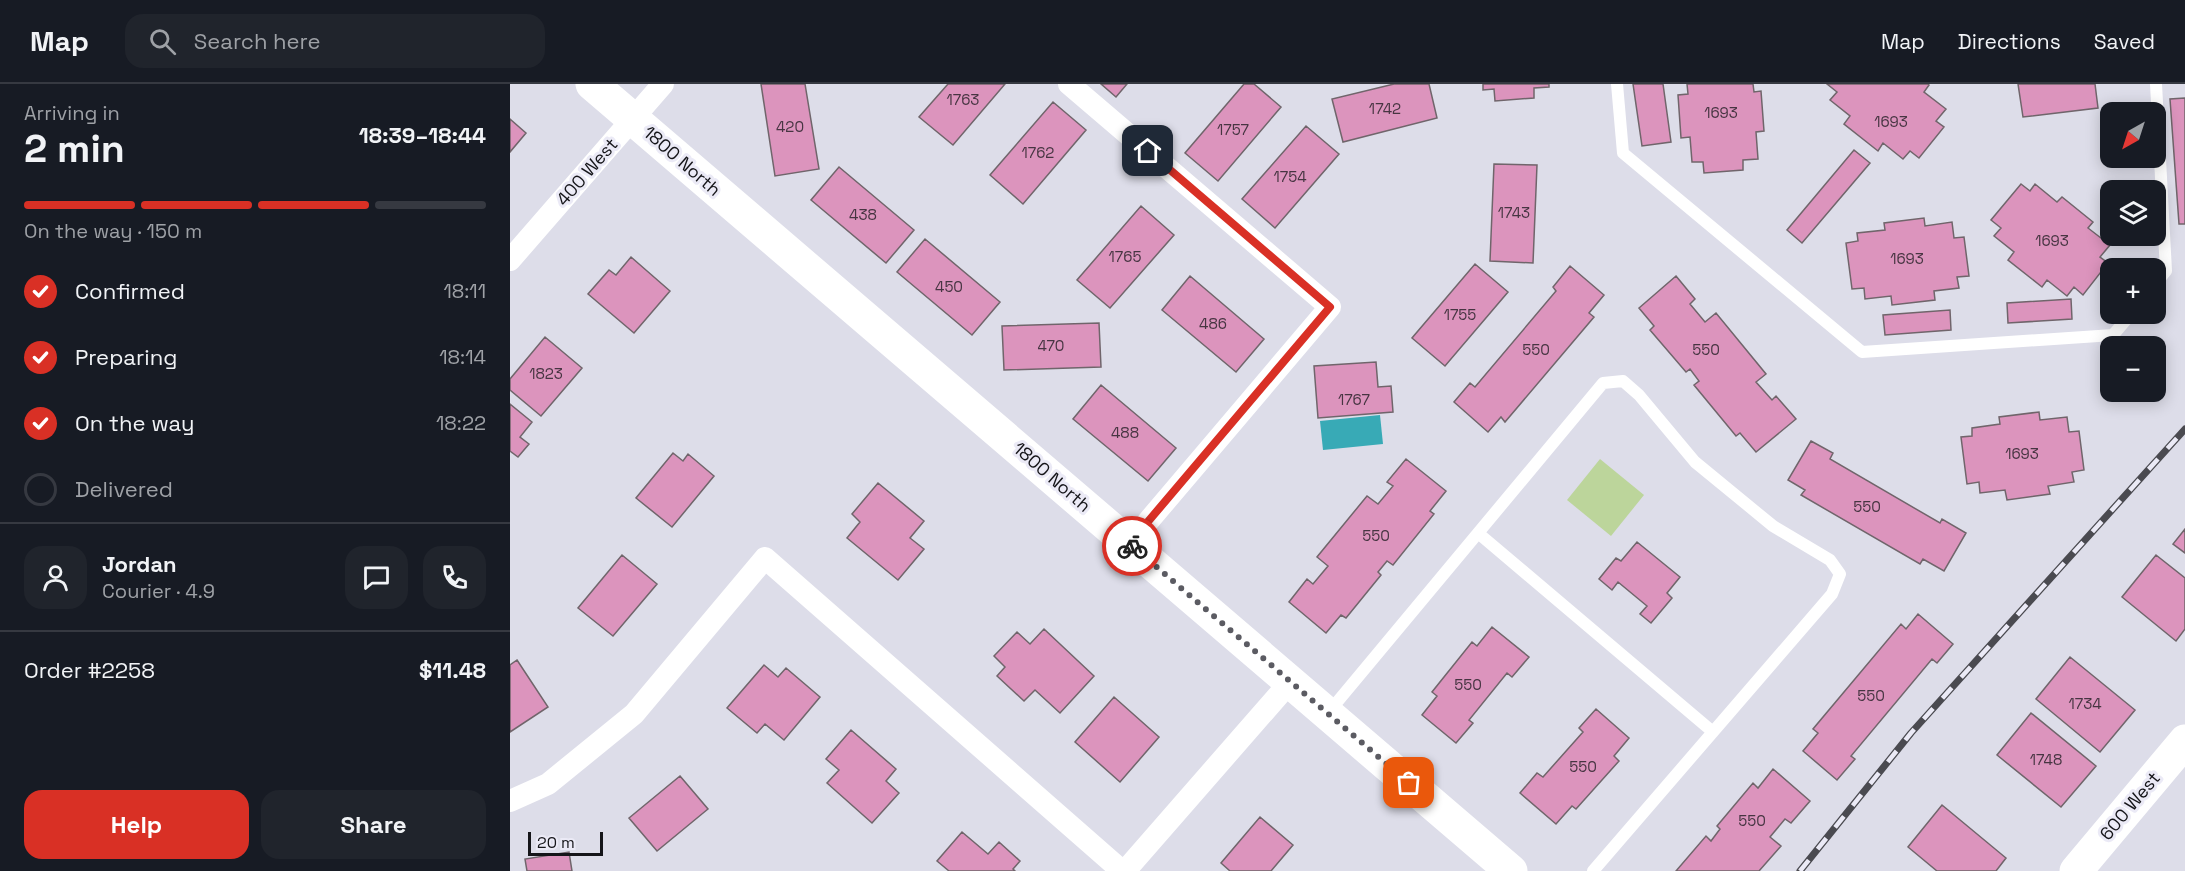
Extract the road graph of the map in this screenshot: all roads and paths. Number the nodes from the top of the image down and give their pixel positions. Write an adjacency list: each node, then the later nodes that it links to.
1 (592, 84): 6 (street, 1800 North)
2 (663, 84): 6 (street, 400 West)
3 (1069, 84): 11 (street)
4 (1617, 84): 9 (lane)
5 (2156, 84): 7 (lane)
6 (634, 119): 8 (street, 400 West); 11 (street, 1800 North)
7 (2165, 258)
8 (510, 260)
9 (2122, 324)
10 (1478, 533): 13 (lane); 14 (lane); 14 (lane)
11 (1129, 544): 12 (street, 1800 North)
12 (1290, 682): 13 (street, 1800 North); 17 (street)
13 (1327, 713): 18 (street, 1800 North)
14 (1713, 732): 19 (lane)
15 (2185, 741): 20 (street, 600 West)
16 (510, 801): 17 (street)
17 (1124, 871)
18 (1511, 871)
19 (1593, 871)
20 (2076, 871)

